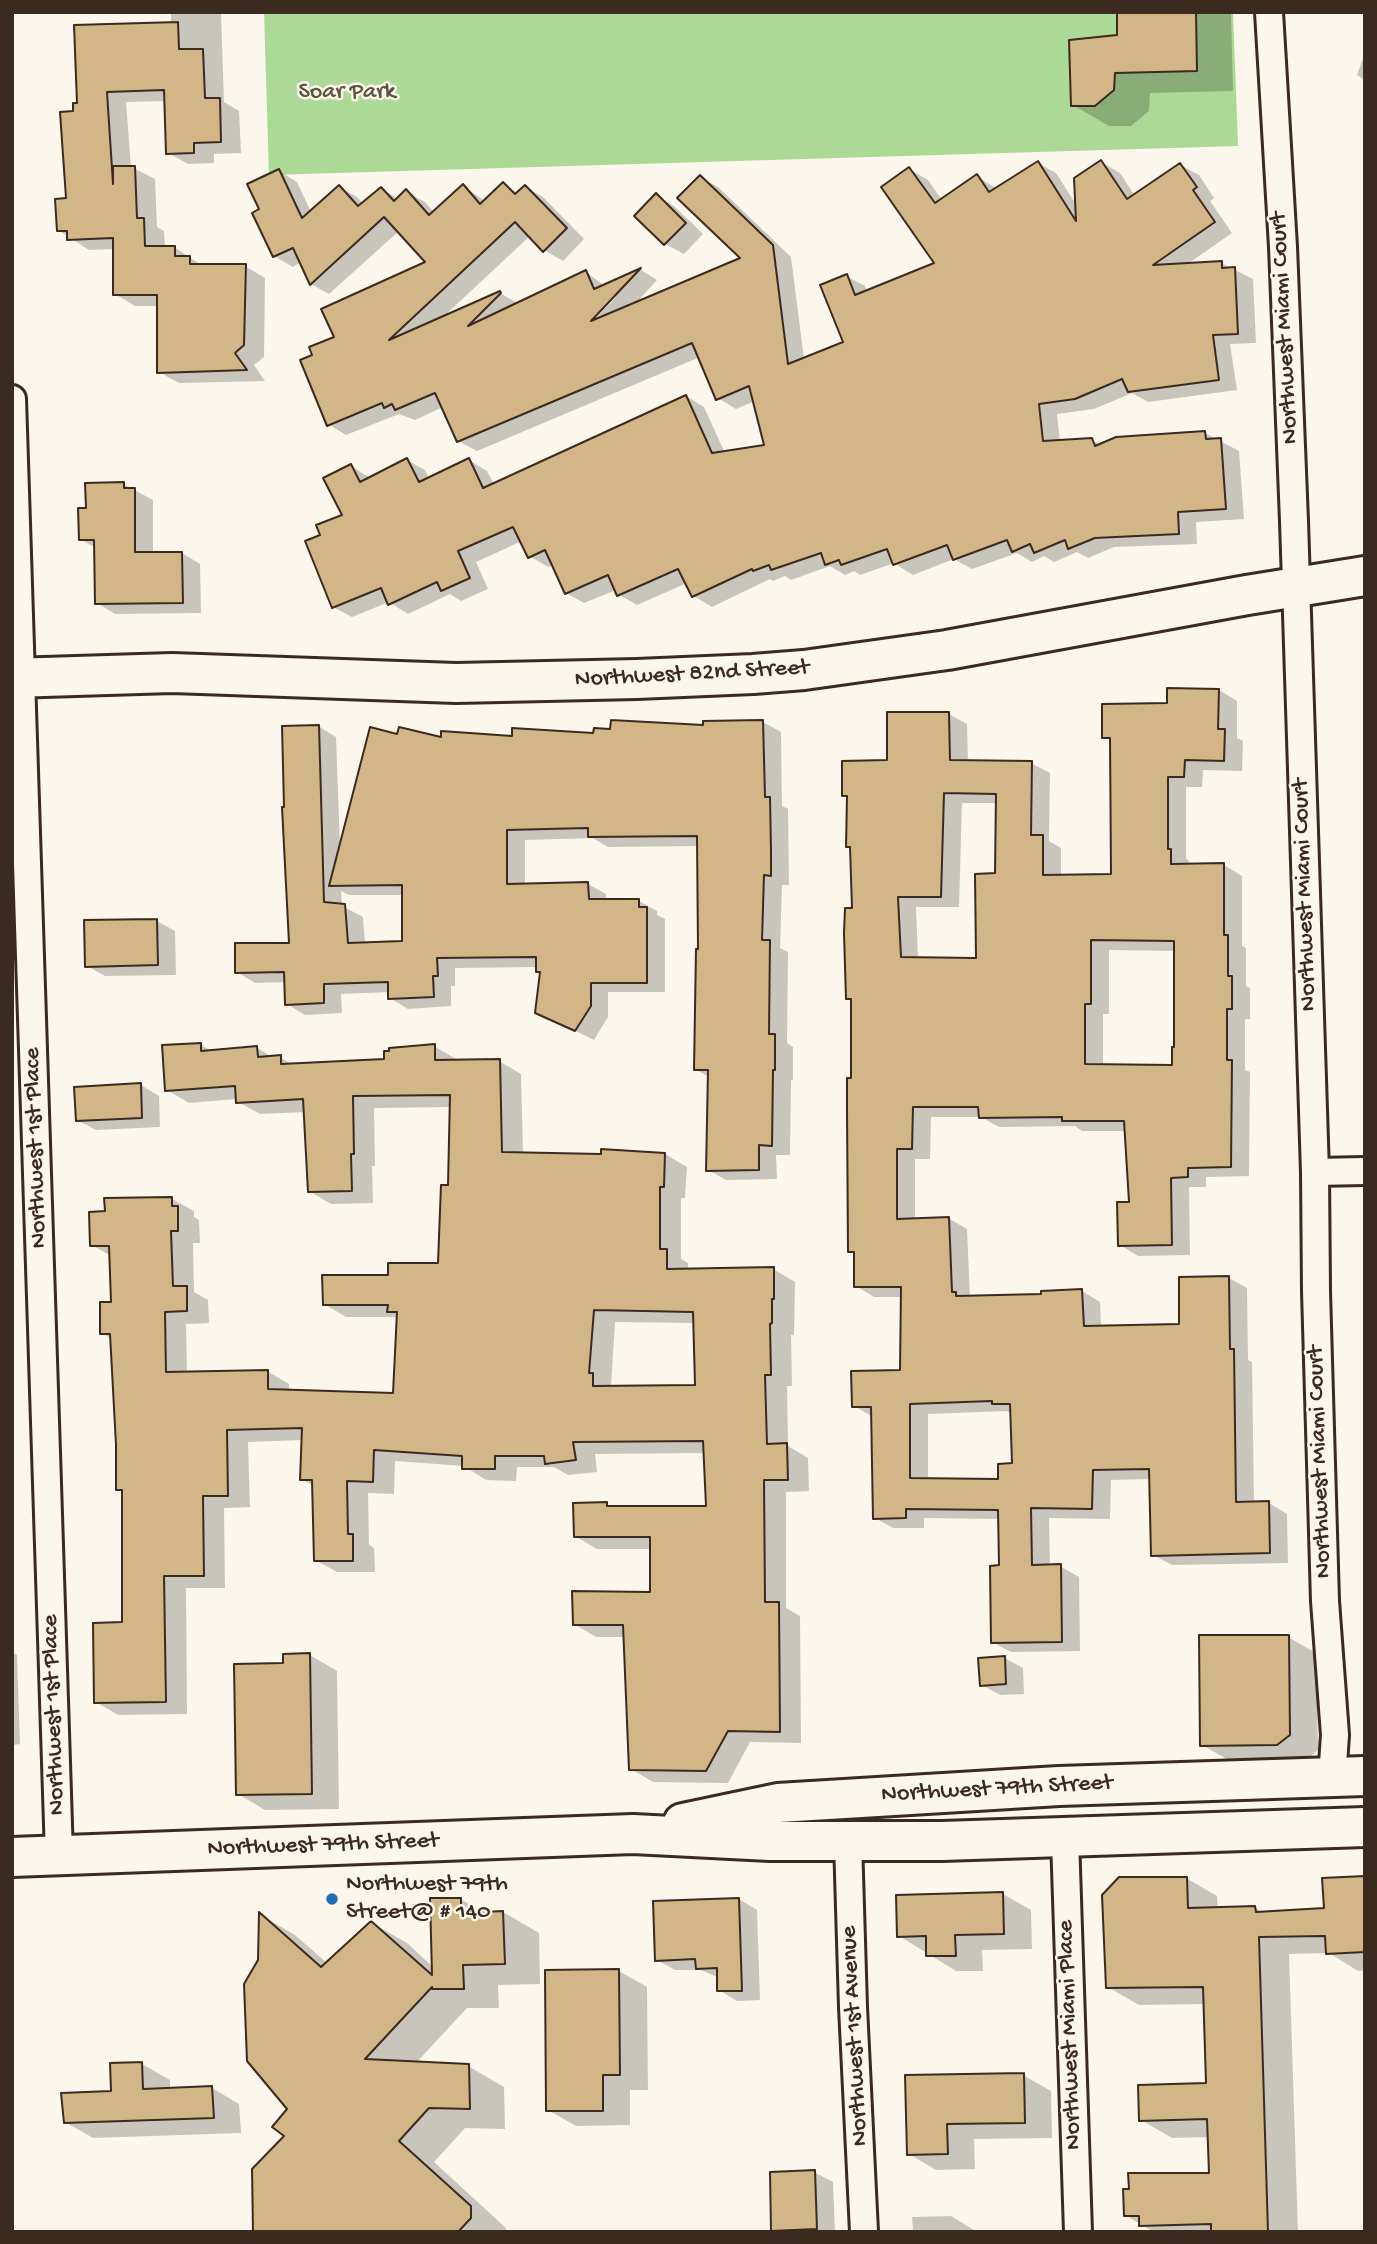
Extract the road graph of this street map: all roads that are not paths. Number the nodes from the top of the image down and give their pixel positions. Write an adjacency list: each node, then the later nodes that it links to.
1 (1269, 12): 4 (street, Northwest Miami Court)
2 (12, 399): 5 (street, Northwest 1st Place)
3 (1365, 576): 4 (main road, Northwest 82nd Street)
4 (1296, 587): 5 (main road, Northwest 82nd Street); 7 (street, Northwest Miami Court)
5 (17, 678): 13 (street, Northwest 1st Place)
6 (1365, 1171): 7 (street)
7 (1315, 1172): 8 (street, Northwest Miami Court)
8 (1347, 1776): 10 (main road, Northwest 79th Street); 11 (main road)
9 (1365, 1827): 11 (main road, Northwest 79th Street)
10 (634, 1834): 12 (main road, Northwest 79th Street); 13 (main road, Northwest 79th Street)
11 (1065, 1838): 12 (main road, Northwest 79th Street); 16 (street, Northwest Miami Place)
12 (848, 1841): 15 (street, Northwest 1st Avenue)
13 (59, 1855): 14 (main road, Northwest 79th Street)
14 (12, 1857)
15 (864, 2232)
16 (1078, 2232)

